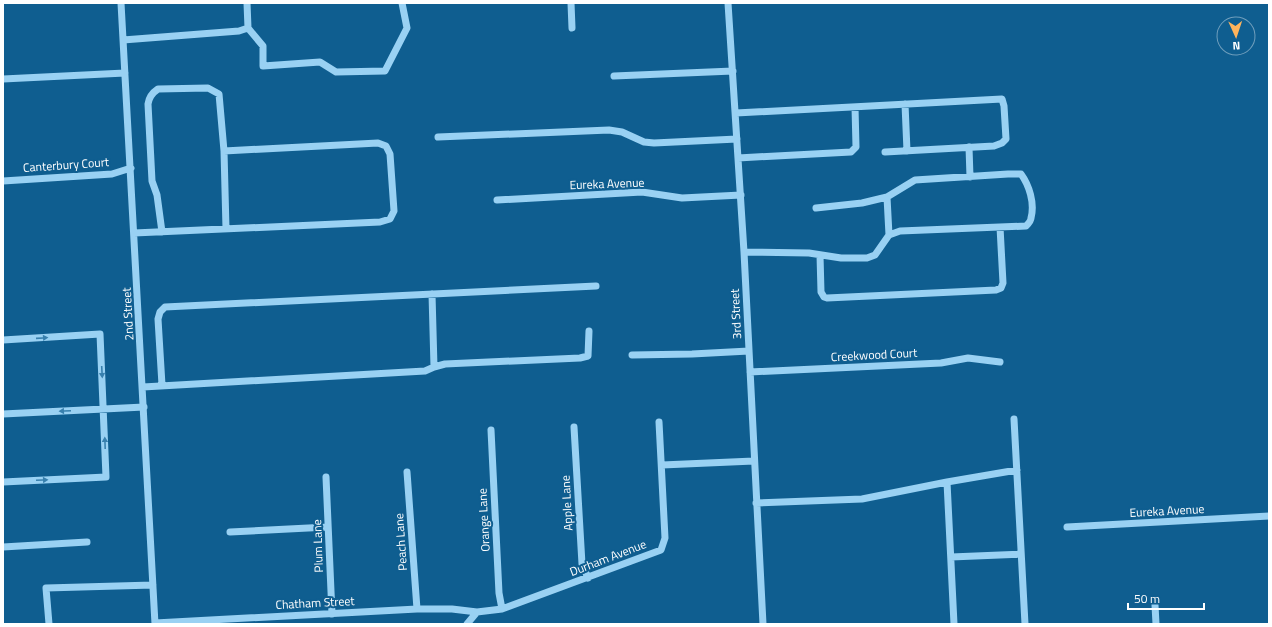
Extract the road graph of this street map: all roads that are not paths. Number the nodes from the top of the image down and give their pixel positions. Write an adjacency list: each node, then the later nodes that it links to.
1 (121, 3): 8 (street, 2nd Street)
2 (247, 3): 6 (street)
3 (402, 3): 6 (street)
4 (571, 3): 7 (street)
5 (728, 3): 9 (street, 3rd Street)
6 (248, 28): 8 (street)
7 (572, 28)
8 (123, 40): 10 (street, 2nd Street)
9 (733, 71): 11 (street); 15 (street, 3rd Street)
10 (125, 73): 12 (street); 23 (street, 2nd Street)
11 (614, 76)
12 (5, 81)
13 (905, 104): 14 (street); 18 (street); 20 (street)
14 (855, 107): 15 (street); 22 (street)
15 (736, 113): 17 (street, 3rd Street)
16 (438, 137): 17 (street)
17 (737, 139): 22 (street, 3rd Street)
18 (969, 147): 20 (street); 24 (street)
19 (224, 151): 31 (street); 31 (street); 32 (street)
20 (907, 151): 21 (street)
21 (885, 152)
22 (738, 158): 26 (street, 3rd Street)
23 (130, 168): 25 (street, Canterbury Court); 33 (street, 2nd Street)
24 (970, 177): 27 (street); 30 (street)
25 (3, 181)
26 (740, 195): 28 (street, Eureka Avenue); 35 (street, 3rd Street)
27 (887, 198): 29 (street); 34 (street)
28 (497, 200)
29 (816, 208)
30 (1000, 227): 34 (street); 36 (street)
31 (226, 229): 32 (street)
32 (162, 232): 33 (street)
33 (134, 233): 46 (street, 2nd Street)
34 (889, 235): 36 (street)
35 (744, 252): 36 (street); 41 (street, 3rd Street)
36 (820, 255)
37 (596, 286): 38 (street)
38 (432, 294): 44 (street); 47 (street)
39 (589, 331): 44 (street)
40 (3, 340): 49 (street, one-way to 49)
41 (749, 351): 42 (street); 45 (street, 3rd Street)
42 (632, 355)
43 (1000, 362): 45 (street, Creekwood Court)
44 (434, 367): 47 (street)
45 (750, 372): 55 (street, 3rd Street)
46 (142, 386): 47 (street); 48 (street, 2nd Street)
47 (162, 386)
48 (144, 407): 49 (street); 72 (street, 2nd Street)
49 (104, 409): 50 (street, one-way to 50); 60 (street, one-way to 49)
50 (3, 414)
51 (1014, 419): 57 (street)
52 (659, 422): 56 (street, Durham Avenue)
53 (574, 427): 71 (street, Apple Lane)
54 (491, 430): 75 (street, Orange Lane)
55 (754, 461): 56 (street); 62 (street, 3rd Street)
56 (662, 465): 71 (street, Durham Avenue)
57 (1017, 470): 61 (street); 69 (street)
58 (407, 472): 74 (street, Peach Lane)
59 (326, 477): 64 (street, Plum Lane)
60 (3, 482)
61 (947, 482): 62 (street); 70 (street)
62 (756, 503): 81 (street, 3rd Street)
63 (1269, 516): 65 (street, Eureka Avenue)
64 (328, 527): 66 (street); 77 (street, Plum Lane)
65 (1066, 527)
66 (230, 532)
67 (87, 542): 68 (street)
68 (3, 547)
69 (1021, 554): 70 (street); 83 (street)
70 (951, 557): 82 (street)
71 (588, 578): 75 (street, Durham Avenue)
72 (153, 585): 78 (street); 79 (street, 2nd Street)
73 (1155, 605): 84 (street)
74 (417, 609): 76 (street, Chatham Street); 77 (street, Chatham Street)
75 (502, 609): 76 (street, Durham Avenue)
76 (477, 612): 80 (street)
77 (332, 614): 79 (street, Chatham Street)
78 (49, 624)
79 (155, 624)
80 (467, 624)
81 (763, 624)
82 (954, 624)
83 (1025, 624)
84 (1156, 624)

